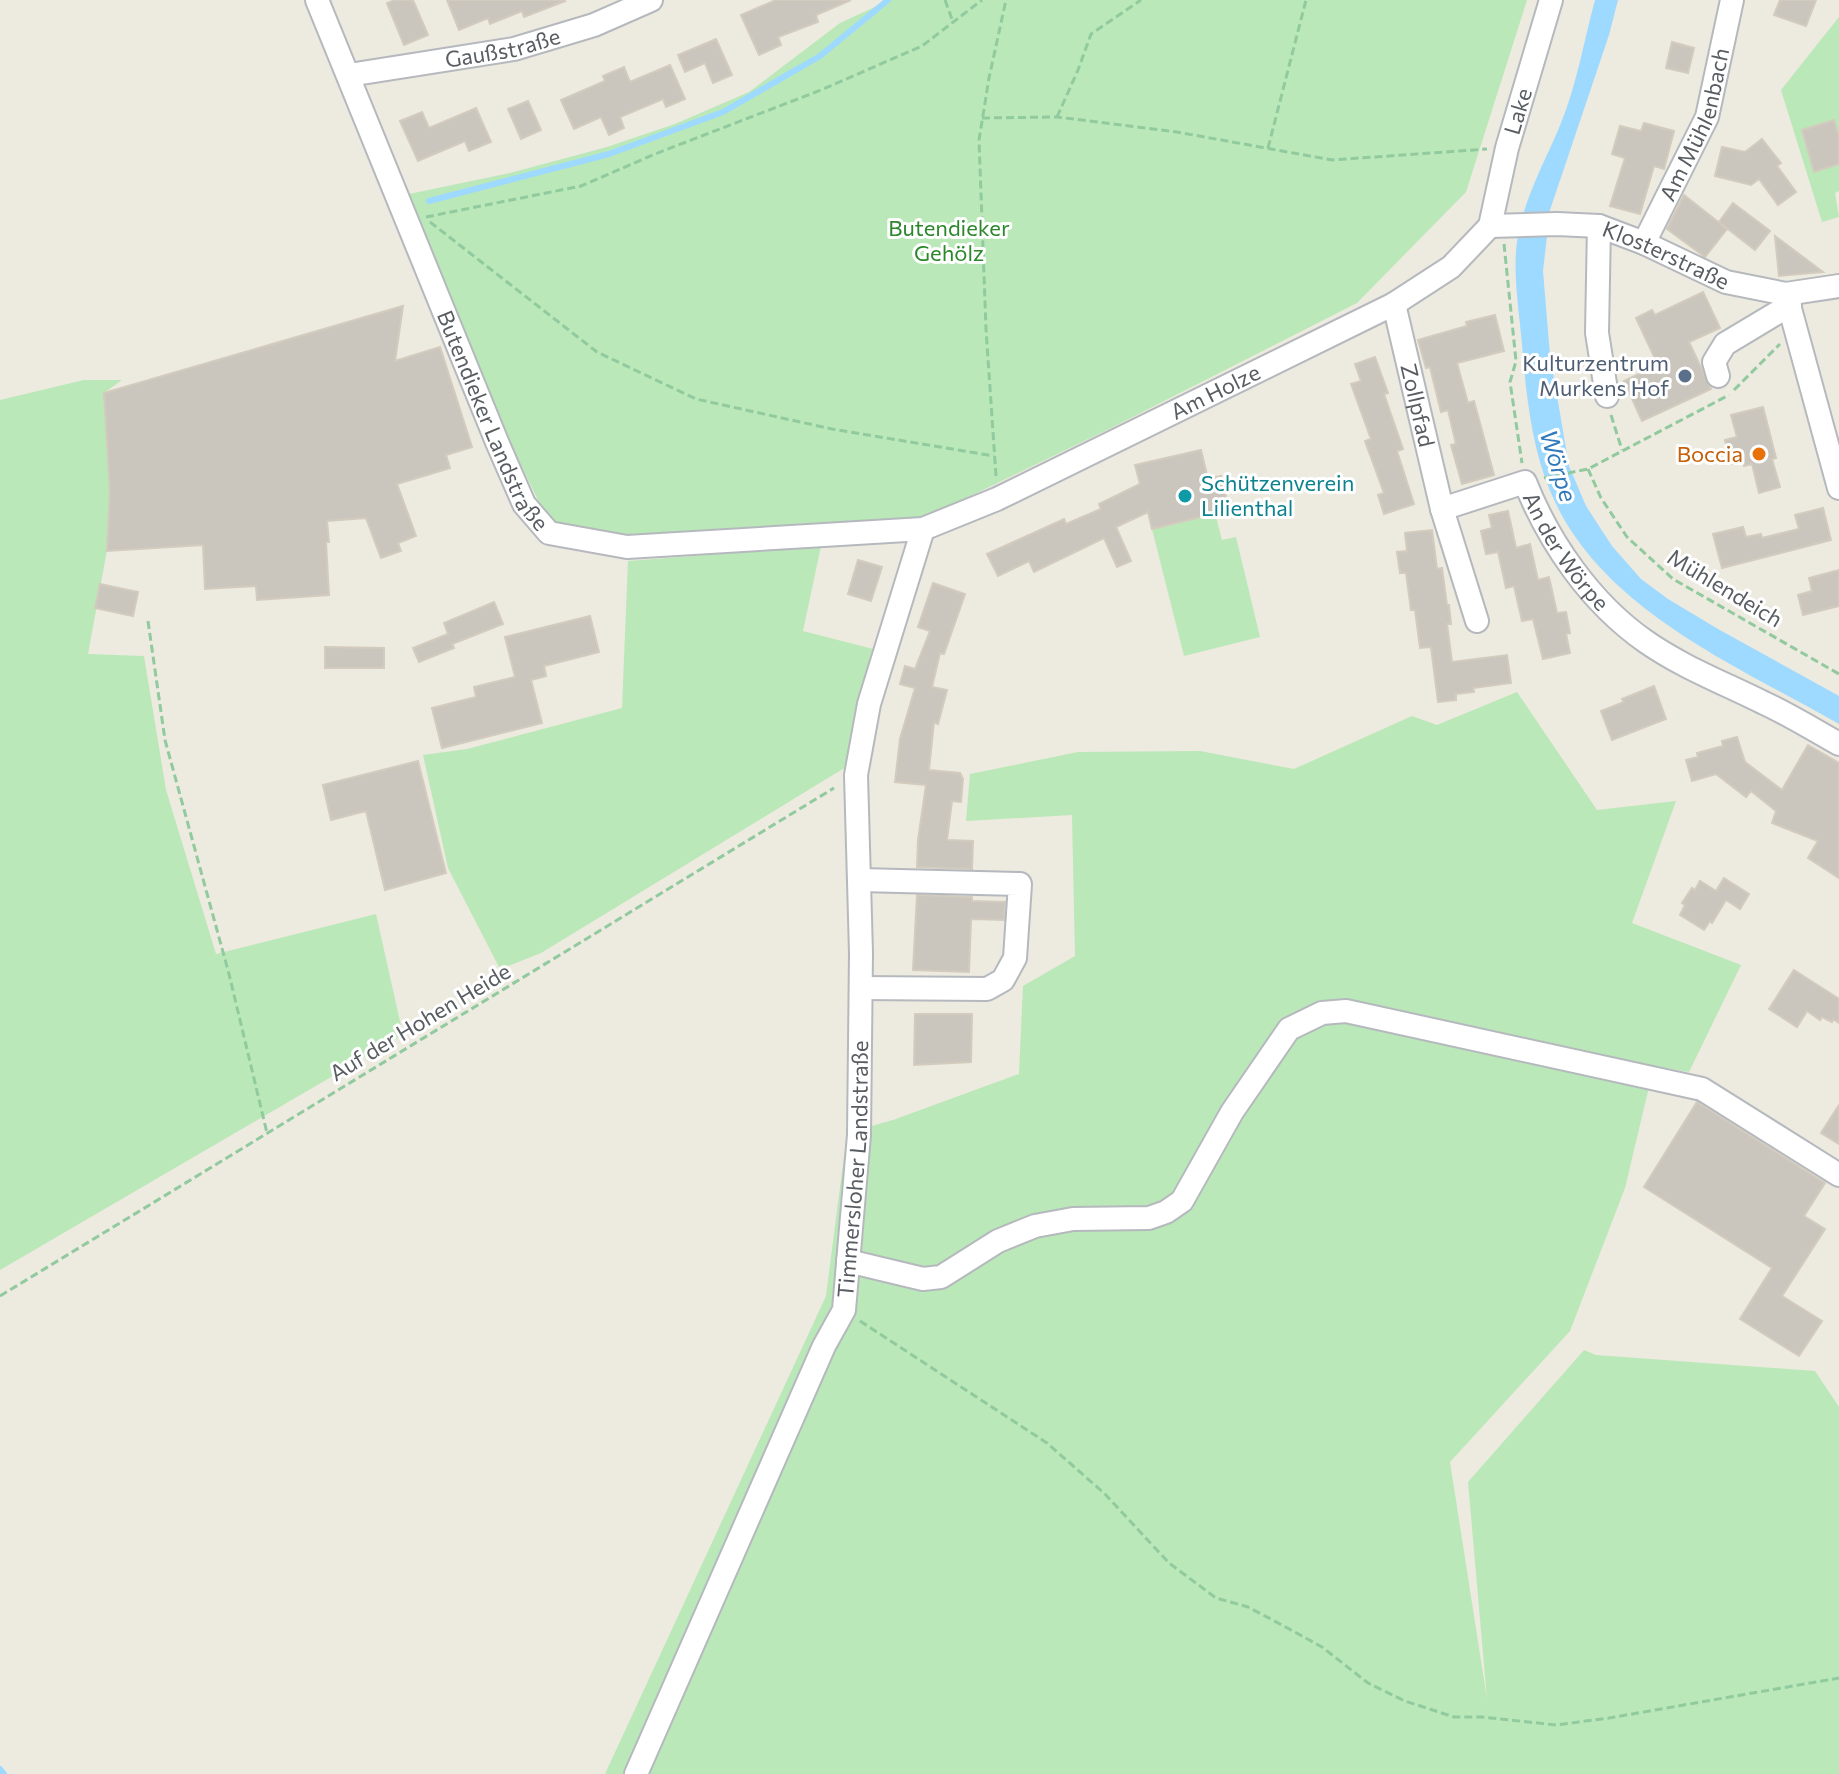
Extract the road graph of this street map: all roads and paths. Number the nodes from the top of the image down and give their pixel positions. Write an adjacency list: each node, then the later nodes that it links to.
1 (317, 0): 11 (street, Butendieker Landstraße)
2 (651, 0): 11 (street, Gaußstraße)
3 (945, 0): 10 (path)
4 (982, 0): 10 (path)
5 (1006, 0): 13 (path)
6 (1141, 0): 12 (path)
7 (1306, 0): 14 (path)
8 (1551, 0): 15 (street, Lake)
9 (1732, 0): 18 (street, Am Mühlenbach)
10 (953, 22): 26 (path)
11 (349, 75): 32 (street, Butendieker Landstraße)
12 (1057, 117): 13 (path); 14 (path)
13 (982, 118): 26 (path)
14 (1268, 148): 15 (path)
15 (1507, 148): 16 (street, Lake)
16 (1501, 225): 17 (street, Klosterstraße); 21 (street, Am Holze); 28 (path, An der Wörpe)
17 (1599, 226): 18 (street, Klosterstraße); 24 (street)
18 (1644, 243): 20 (street, Klosterstraße)
19 (1839, 286): 20 (street, Klosterstraße)
20 (1788, 299): 22 (street); 23 (street)
21 (1394, 304): 30 (street, Am Holze); 31 (street, Zollpfad)
22 (1796, 327): 25 (path); 29 (street)
23 (1718, 376)
24 (1607, 396): 25 (path)
25 (1622, 452): 27 (path)
26 (994, 456): 30 (path)
27 (1588, 469): 28 (path); 35 (path, Mühlendeich)
28 (1530, 481): 31 (street); 36 (street, An der Wörpe)
29 (1839, 488)
30 (997, 499): 32 (street, Am Holze)
31 (1442, 509): 34 (street, Zollpfad)
32 (923, 529): 37 (street, Timmersloher Landstraße)
33 (148, 621): 40 (path)
34 (1477, 621)
35 (1839, 674)
36 (1839, 744)
37 (856, 775): 38 (street, Timmersloher Landstraße); 40 (path, Auf der Hohen Heide)
38 (860, 880): 39 (street, Timmersloher Landstraße); 39 (street)
39 (861, 988): 42 (street, Timmersloher Landstraße)
40 (267, 1133): 43 (path, Auf der Hohen Heide)
41 (1839, 1175): 42 (street)
42 (848, 1261): 44 (street, Timmersloher Landstraße)
43 (0, 1296)
44 (844, 1310): 45 (path); 46 (street, Timmersloher Landstraße)
45 (1839, 1678)
46 (636, 1774)

